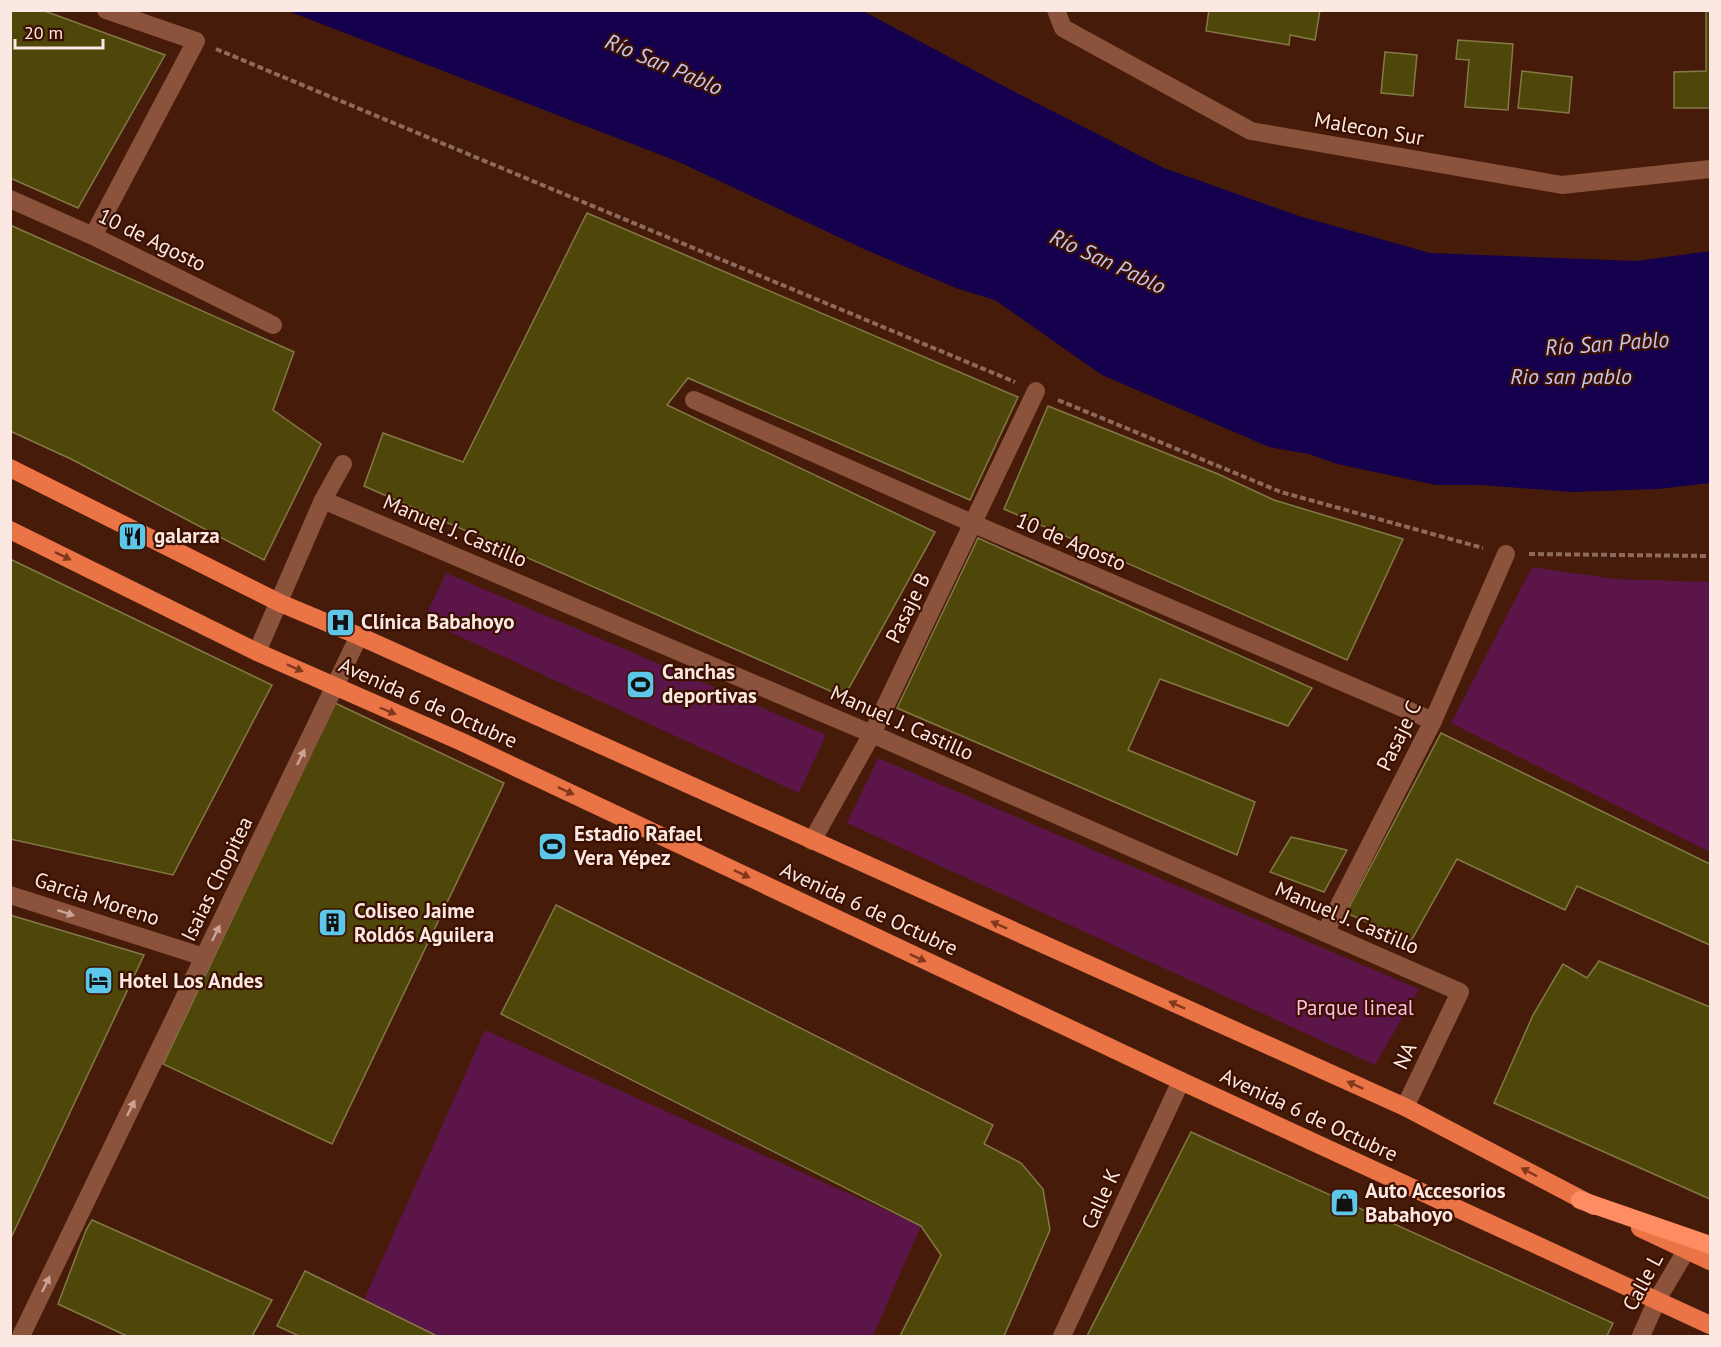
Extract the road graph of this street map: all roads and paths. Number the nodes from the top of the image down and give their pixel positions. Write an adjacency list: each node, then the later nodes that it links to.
1 (106, 10): 3 (street)
2 (1056, 10): 4 (street, Malecon Sur)
3 (196, 41): 6 (street); 8 (path)
4 (1710, 170)
5 (10, 200): 6 (street, 10 de Agosto)
6 (93, 236): 7 (street, 10 de Agosto)
7 (273, 325)
8 (1036, 391): 13 (street, Pasaje B); 15 (path)
9 (694, 400): 13 (street, 10 de Agosto)
10 (343, 464): 12 (street)
11 (10, 468): 17 (main road, Avenida 6 de Octubre)
12 (323, 500): 17 (street); 22 (street, Manuel J. Castillo)
13 (974, 524): 21 (street, 10 de Agosto); 22 (street, Pasaje B)
14 (10, 530): 19 (main road, Avenida 6 de Octubre, one-way to 19)
15 (1506, 554): 16 (path); 21 (street, Pasaje C)
16 (1710, 556)
17 (280, 603): 18 (main road, Avenida 6 de Octubre); 19 (street)
18 (359, 636): 20 (street, Isaias Chopitea); 23 (main road, Avenida 6 de Octubre)
19 (257, 652): 20 (main road, Avenida 6 de Octubre, one-way to 20)
20 (335, 686): 26 (street, Isaias Chopitea, one-way to 20); 28 (main road, Avenida 6 de Octubre, one-way to 28)
21 (1432, 721): 25 (street, Pasaje C)
22 (872, 734): 23 (street, Pasaje B); 25 (street, Manuel J. Castillo)
23 (812, 841): 29 (main road, Avenida 6 de Octubre, one-way to 23)
24 (10, 895): 26 (street, Garcia Moreno, one-way to 26)
25 (1325, 933): 27 (street, Manuel J. Castillo)
26 (204, 957): 36 (street, Isaias Chopitea, one-way to 26)
27 (1460, 992): 29 (street, NA)
28 (1181, 1081): 34 (main road, Avenida 6 de Octubre); 37 (street, Calle K)
29 (1405, 1107): 30 (main road, Avenida 6 de Octubre, one-way to 29)
30 (1580, 1200): 31 (highway); 32 (main road, Avenida 6 de Octubre)
31 (1710, 1245)
32 (1687, 1250): 33 (main road, Avenida 6 de Octubre); 34 (street, Calle L)
33 (1710, 1261)
34 (1657, 1300): 35 (main road, Avenida 6 de Octubre); 38 (street, Calle L)
35 (1710, 1325)
36 (25, 1335)
37 (1062, 1336)
38 (1641, 1336)

